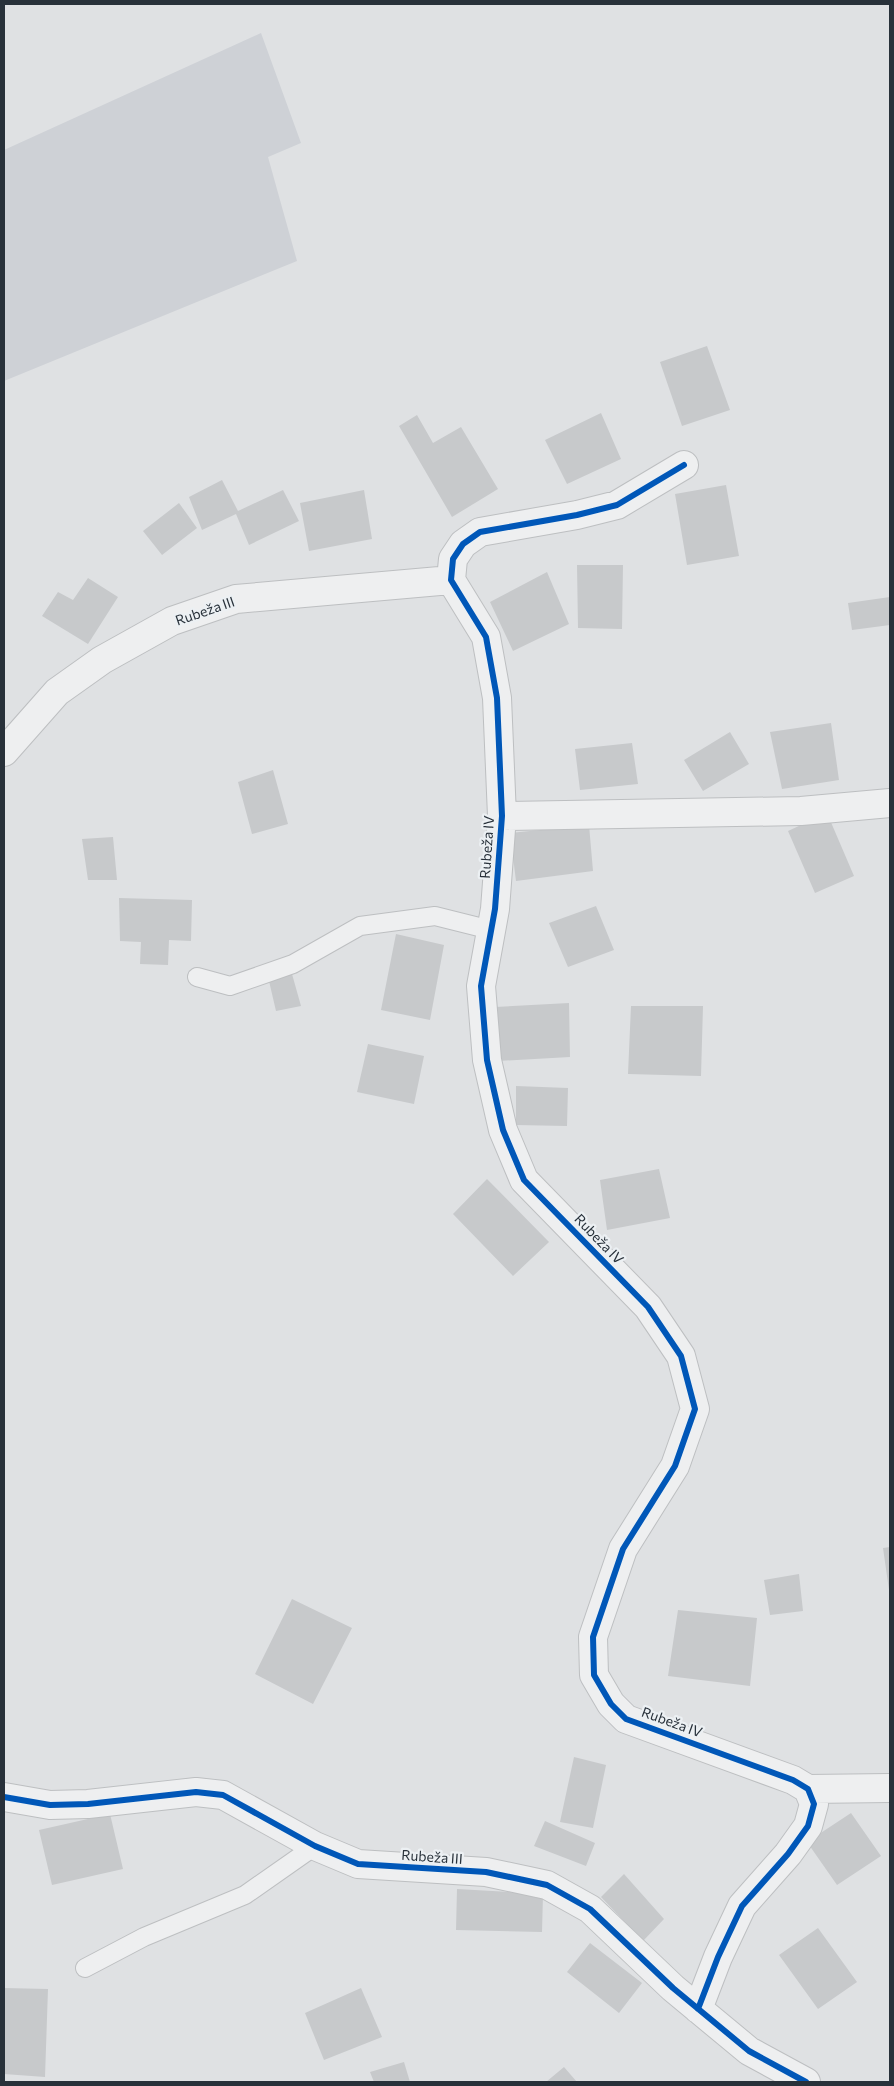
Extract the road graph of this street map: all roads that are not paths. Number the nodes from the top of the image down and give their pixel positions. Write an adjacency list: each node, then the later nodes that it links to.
1 (684, 465): 2 (street)
2 (452, 580): 3 (street, Rubeža III); 5 (street, Rubeža IV)
3 (4, 752)
4 (890, 803): 5 (street)
5 (502, 816): 6 (street, Rubeža IV)
6 (491, 930): 7 (lane); 9 (street, Rubeža IV)
7 (197, 977)
8 (890, 1788): 9 (street)
9 (808, 1789): 13 (street)
10 (4, 1797): 11 (street, Rubeža III)
11 (315, 1846): 12 (lane); 13 (street, Rubeža III)
12 (85, 1968)
13 (698, 2009): 14 (street, Rubeža III)
14 (806, 2082)

